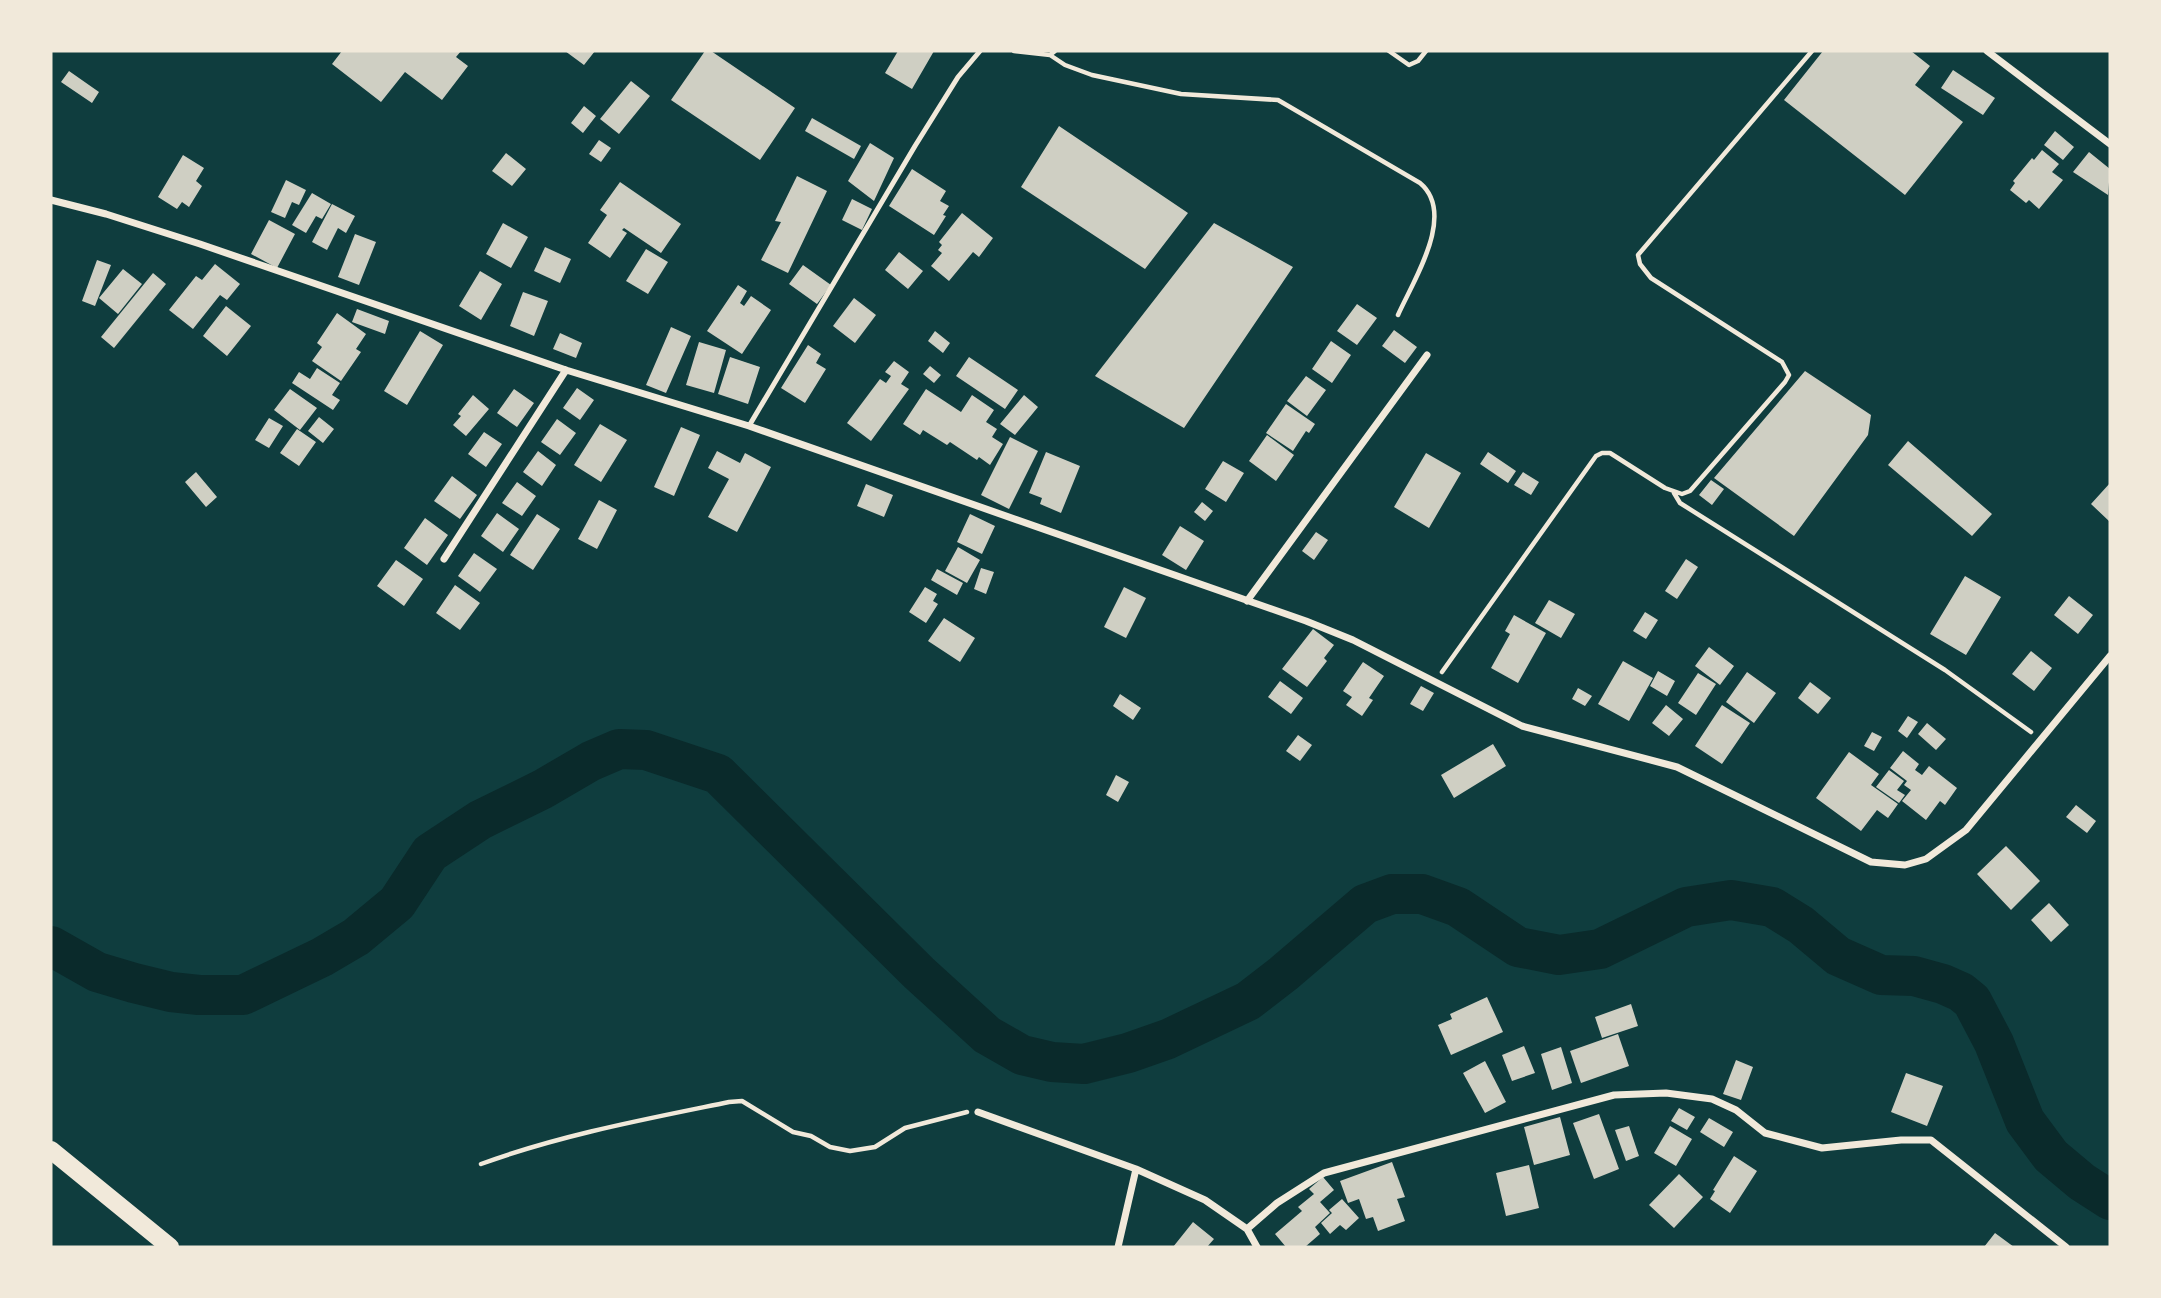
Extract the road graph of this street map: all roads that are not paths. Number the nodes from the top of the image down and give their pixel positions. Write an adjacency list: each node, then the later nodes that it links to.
1 (980, 51): 7 (lane)
2 (1987, 51): 3 (street)
3 (2110, 144)
4 (51, 200): 6 (street)
5 (1427, 355): 9 (street)
6 (566, 369): 7 (street); 8 (street)
7 (749, 426): 9 (street)
8 (444, 559)
9 (1247, 601): 10 (street)
10 (2110, 656)
11 (978, 1112): 13 (street)
12 (51, 1150): 15 (main road)
13 (1136, 1169): 14 (street); 16 (street)
14 (1247, 1229): 17 (street); 18 (street)
15 (170, 1247)
16 (1118, 1247)
17 (1257, 1247)
18 (2066, 1247)

